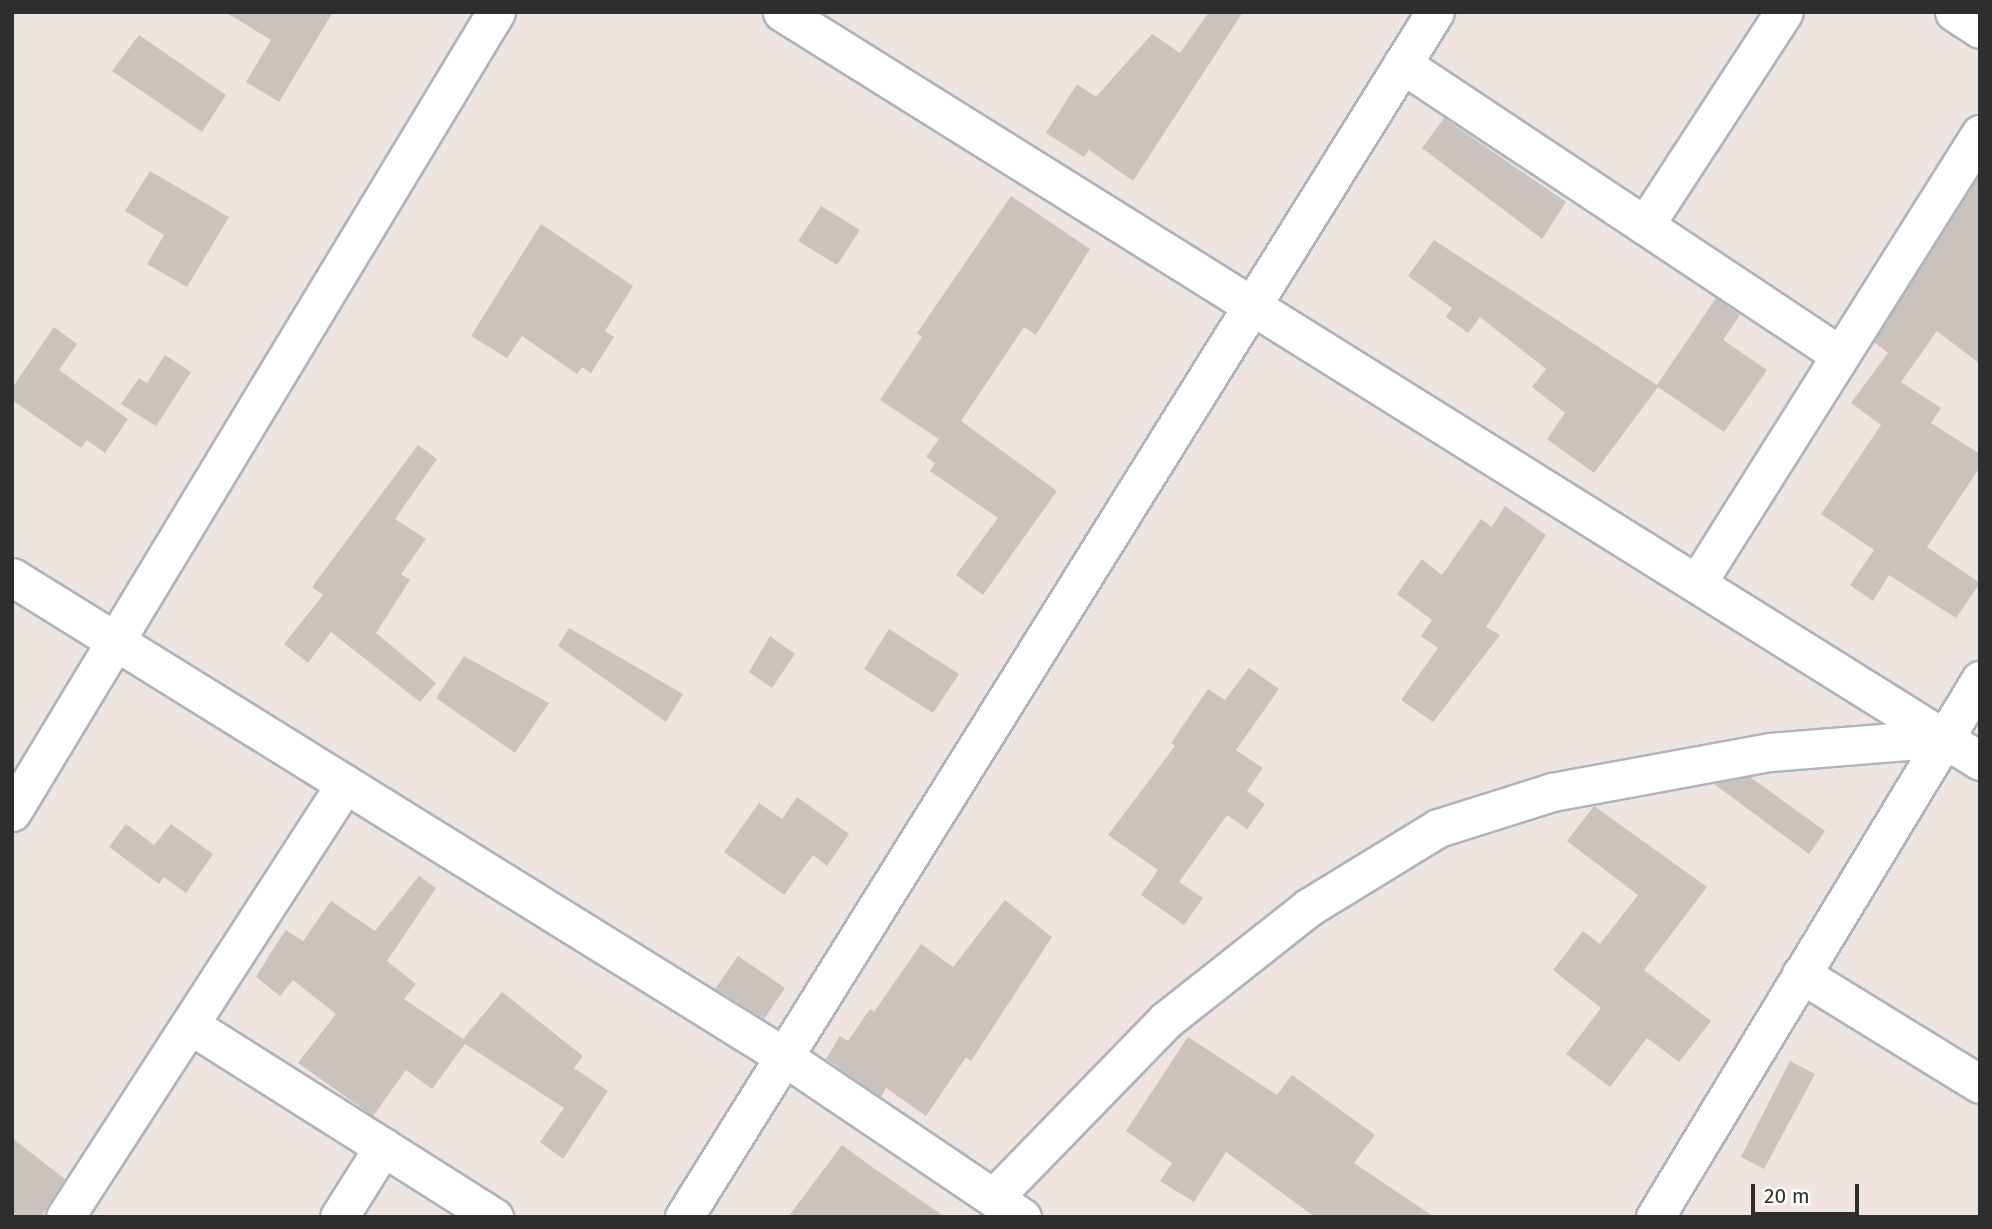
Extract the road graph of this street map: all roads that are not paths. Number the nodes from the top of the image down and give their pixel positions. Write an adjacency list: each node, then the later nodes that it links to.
1 (496, 12): 14 (street)
2 (782, 12): 10 (street)
3 (1435, 12): 7 (street)
4 (1784, 12): 9 (street)
5 (1954, 12): 6 (street)
6 (1980, 29)
7 (1402, 64): 9 (street); 10 (street)
8 (1980, 134): 11 (street)
9 (1644, 225): 11 (street)
10 (1250, 303): 13 (street); 22 (street)
11 (1840, 355): 13 (street)
12 (12, 577): 14 (street)
13 (1697, 583): 16 (street)
14 (117, 643): 18 (street); 19 (street)
15 (1980, 680): 16 (street)
16 (1943, 738): 17 (street); 20 (street); 25 (street)
17 (1980, 761)
18 (345, 784): 21 (street); 22 (street)
19 (12, 812)
20 (1801, 974): 23 (street); 30 (street)
21 (190, 1025): 24 (street); 26 (street)
22 (780, 1054): 25 (street); 29 (street)
23 (1980, 1084)
24 (383, 1147): 27 (street); 28 (street)
25 (1008, 1207)
26 (65, 1217)
27 (339, 1217)
28 (494, 1217)
29 (684, 1217)
30 (1655, 1217)

